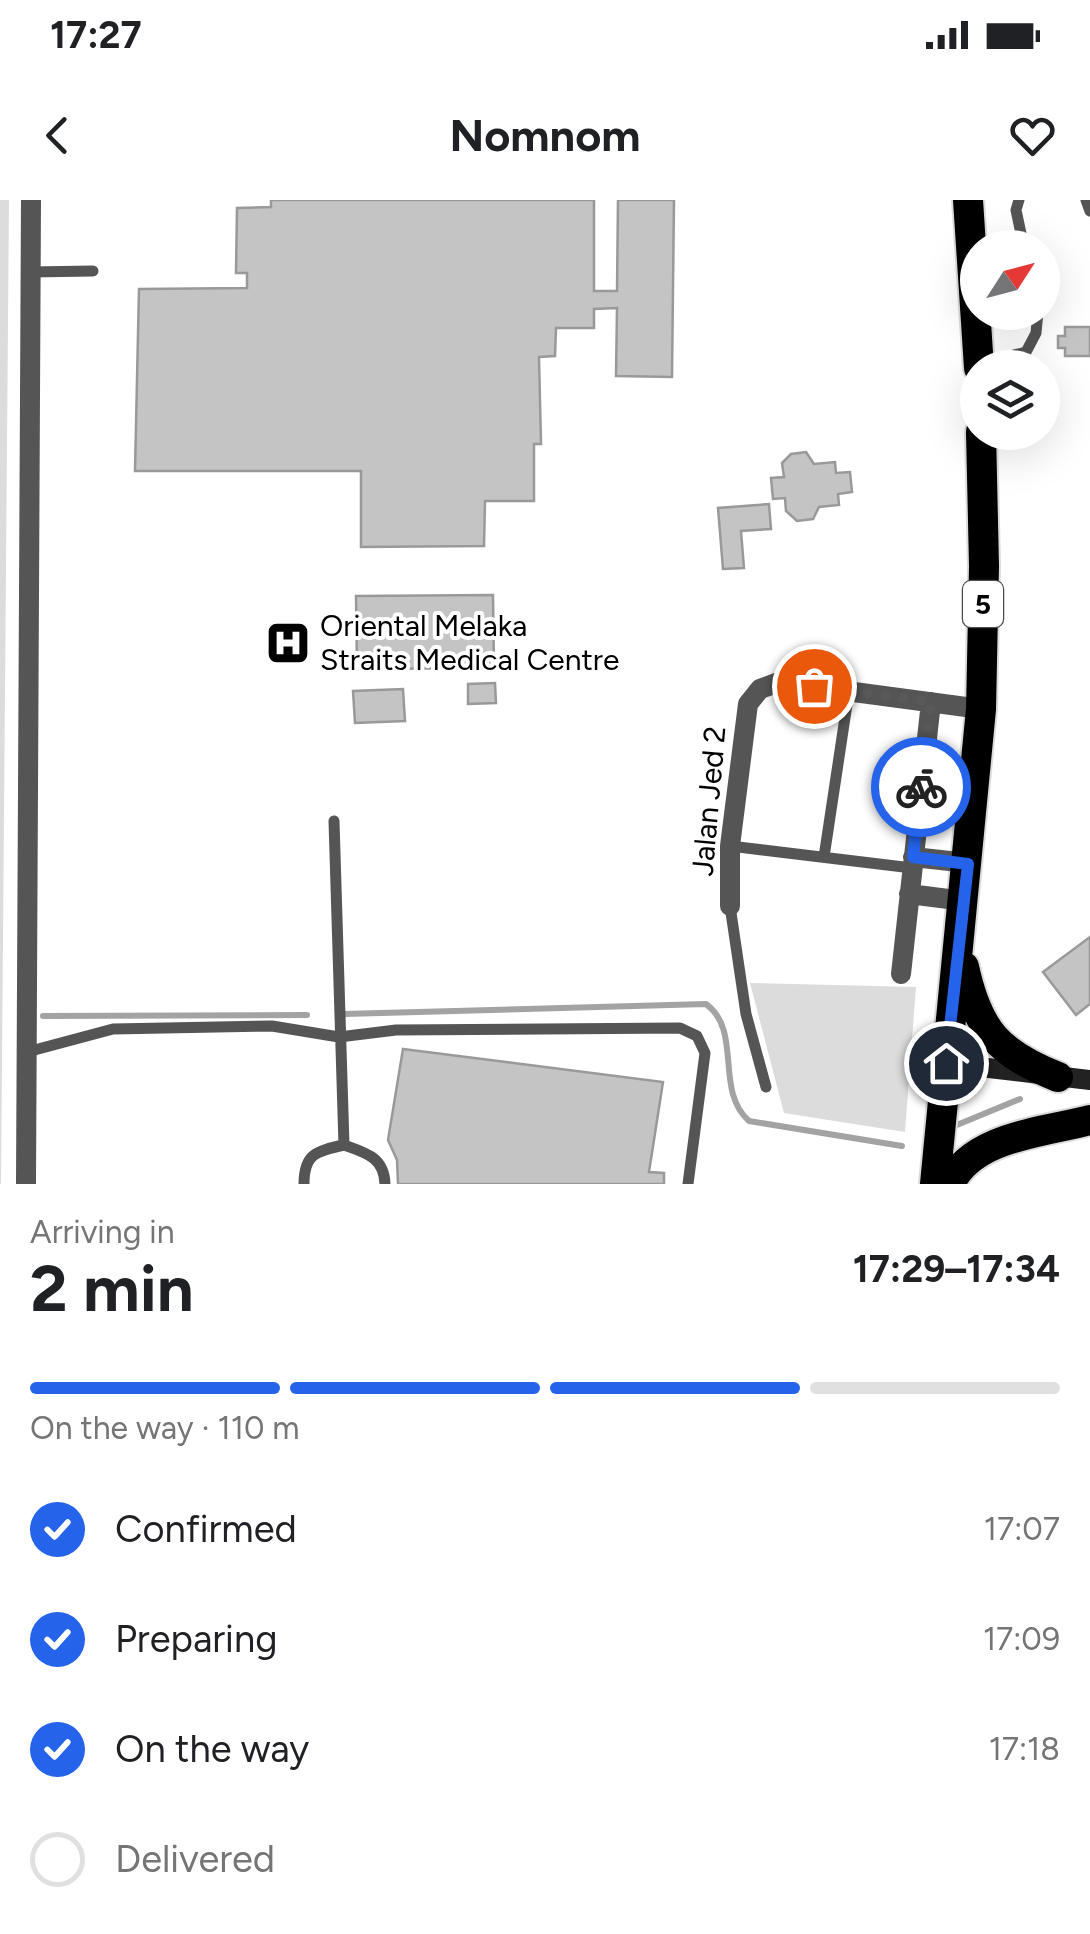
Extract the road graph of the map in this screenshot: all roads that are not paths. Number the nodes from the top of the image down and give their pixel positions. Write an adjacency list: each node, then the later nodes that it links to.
1 (31, 200): 7 (street)
2 (968, 200): 9 (highway)
3 (1019, 200): 6 (lane)
4 (1086, 200): 5 (lane)
5 (1090, 211)
6 (1020, 230)
7 (30, 272): 8 (lane); 25 (street)
8 (92, 272)
9 (978, 350)
10 (981, 450): 13 (highway, 5)
11 (849, 691): 12 (street, Jalan Jed 2); 15 (street, Jalan Jed 2); 16 (lane)
12 (931, 702): 13 (street, Jalan Jed 2); 17 (street)
13 (981, 709): 18 (highway, 5)
14 (334, 821): 24 (lane)
15 (730, 846): 16 (lane); 21 (street, Jalan Jed 2)
16 (824, 856): 17 (lane)
17 (912, 862): 18 (street); 19 (street)
18 (968, 864): 20 (highway, 5)
19 (909, 894): 20 (street); 23 (street)
20 (964, 901): 22 (highway, 5)
21 (730, 906): 29 (lane)
22 (960, 935): 26 (highway, 5); 27 (highway)
23 (901, 974)
24 (339, 1038): 25 (lane); 31 (lane); 35 (lane)
25 (27, 1052): 32 (street)
26 (946, 1063): 27 (main road); 36 (highway, 5)
27 (1058, 1076): 28 (main road)
28 (1090, 1080)
29 (766, 1087)
30 (1090, 1120): 37 (highway)
31 (344, 1145): 33 (lane); 34 (lane)
32 (26, 1184)
33 (304, 1184)
34 (385, 1184)
35 (688, 1184)
36 (935, 1184)
37 (950, 1184)

